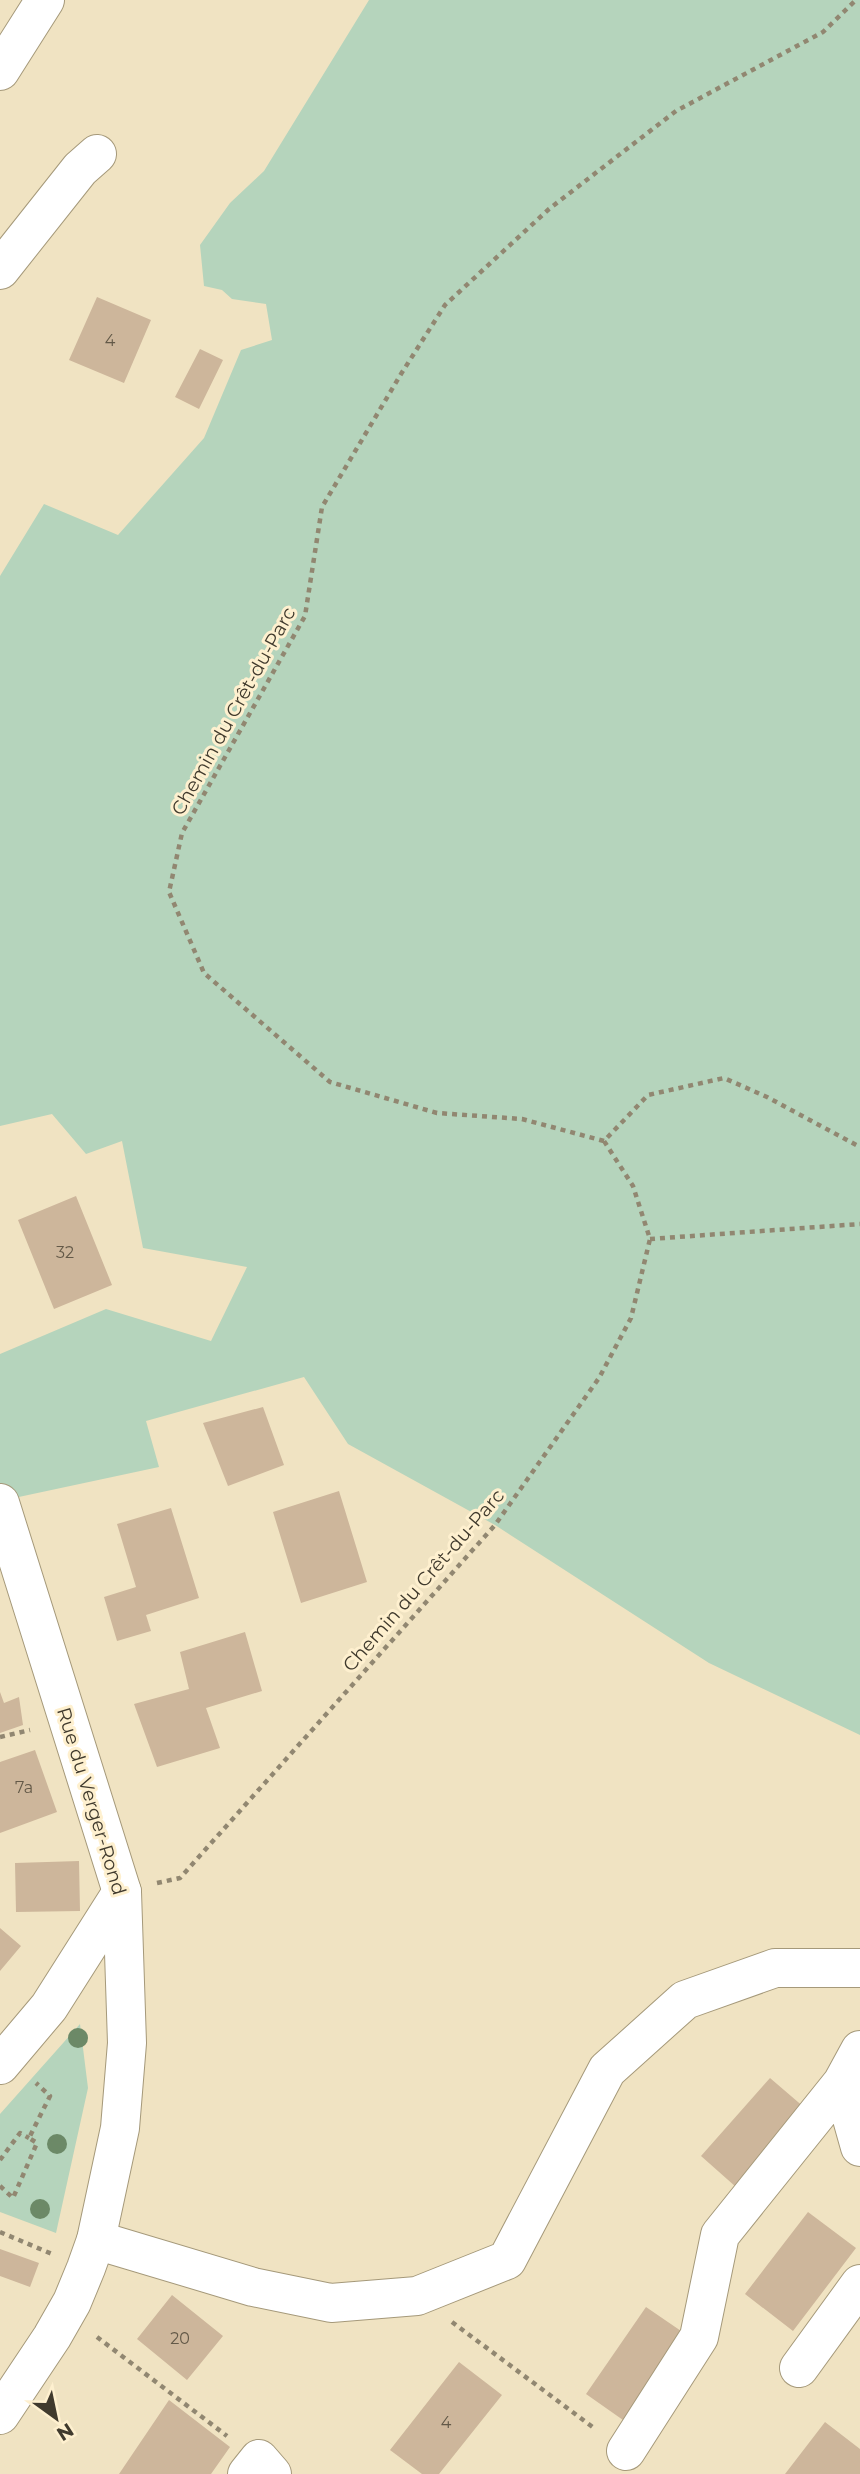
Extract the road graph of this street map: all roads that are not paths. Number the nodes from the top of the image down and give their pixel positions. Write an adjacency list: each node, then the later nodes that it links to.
1 (45, 0): 2 (street)
2 (0, 71)
3 (97, 153): 4 (street)
4 (0, 270)
5 (0, 1503): 6 (street, Rue du Verger-Rond)
6 (122, 1892): 9 (street); 12 (street, Rue du Verger-Rond)
7 (860, 1968): 12 (street)
8 (860, 2050): 10 (street)
9 (4, 2061)
10 (842, 2083): 11 (street); 16 (street)
11 (860, 2147)
12 (96, 2239): 15 (street, Rue du Verger-Rond)
13 (860, 2284): 14 (street)
14 (799, 2368)
15 (0, 2415)
16 (626, 2451)

